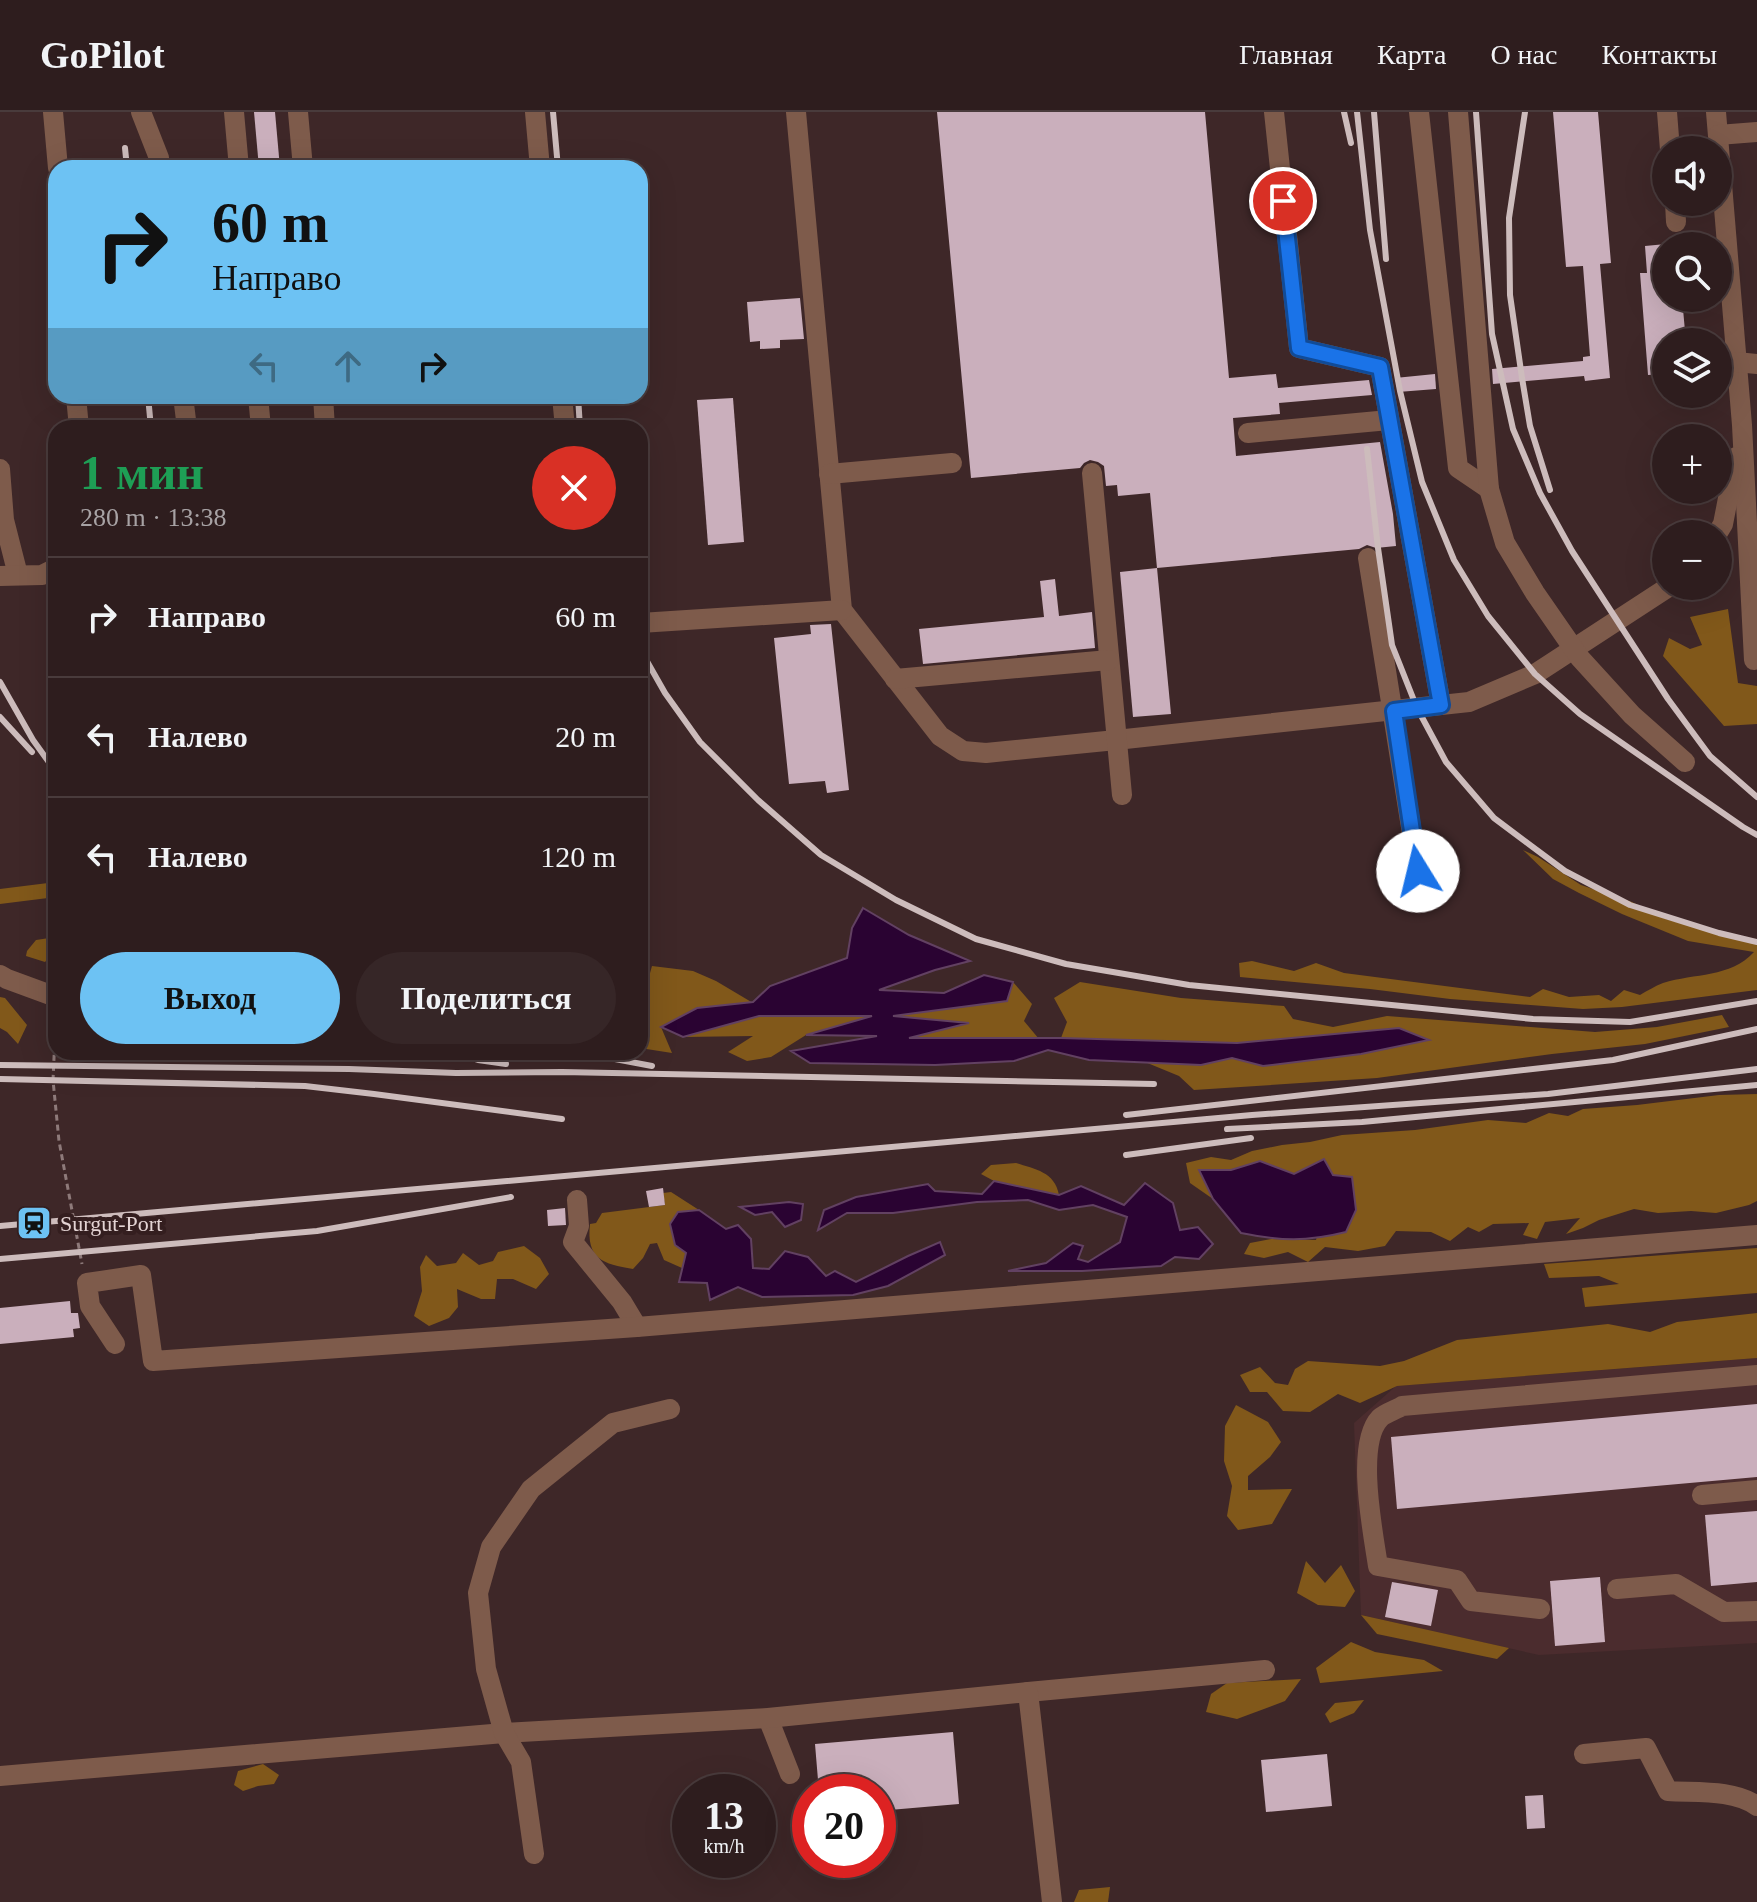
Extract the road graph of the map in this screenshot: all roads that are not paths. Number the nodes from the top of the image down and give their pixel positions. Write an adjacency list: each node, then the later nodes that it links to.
1 (53, 112): 15 (street)
2 (141, 112): 16 (street)
3 (234, 112): 17 (street)
4 (298, 112): 18 (street)
5 (535, 112): 19 (street)
6 (796, 112): 27 (street)
7 (1274, 112): 21 (street)
8 (1419, 112): 28 (street)
9 (1458, 112): 28 (street)
10 (1667, 112): 14 (street)
11 (1716, 112): 13 (street)
12 (1757, 132): 13 (street)
13 (1718, 135): 20 (street)
14 (1669, 136)
15 (57, 160)
16 (159, 160)
17 (238, 160)
18 (302, 160)
19 (539, 160)
20 (1747, 363): 22 (street)
21 (1389, 420): 23 (street); 41 (street)
22 (1742, 425): 29 (street); 33 (street)
23 (1248, 433)
24 (952, 463): 27 (street)
25 (0, 469): 32 (street)
26 (1092, 473): 38 (street)
27 (829, 474): 35 (street)
28 (1489, 489): 37 (street)
29 (1724, 520)
30 (1368, 558): 42 (street)
31 (48, 572): 32 (street)
32 (9, 576)
33 (1753, 580): 39 (street)
34 (1652, 598): 37 (street)
35 (842, 610): 36 (street); 40 (street)
36 (648, 622)
37 (1575, 649): 41 (street); 44 (street)
38 (1109, 660): 40 (street); 43 (street)
39 (1754, 660)
40 (895, 679): 43 (street)
41 (1441, 705): 42 (street)
42 (1394, 711): 43 (street); 46 (street)
43 (1116, 740): 45 (street)
44 (1685, 762)
45 (1122, 795)
46 (1418, 871)
47 (0, 975): 48 (street)
48 (48, 994)
49 (577, 1200): 51 (street)
50 (1757, 1235): 51 (street)
51 (637, 1327): 52 (street)
52 (115, 1344)
53 (1757, 1375): 58 (street)
54 (670, 1409): 63 (street)
55 (1757, 1490): 56 (street)
56 (1702, 1495)
57 (1617, 1589): 59 (street)
58 (1540, 1609)
59 (1757, 1611)
60 (1265, 1670): 61 (street)
61 (1028, 1692): 62 (street); 69 (street)
62 (768, 1718): 63 (street); 65 (street)
63 (504, 1733): 66 (street); 68 (street)
64 (1584, 1754): 67 (street)
65 (790, 1774)
66 (0, 1776)
67 (1757, 1806)
68 (534, 1854)
69 (1052, 1902)

